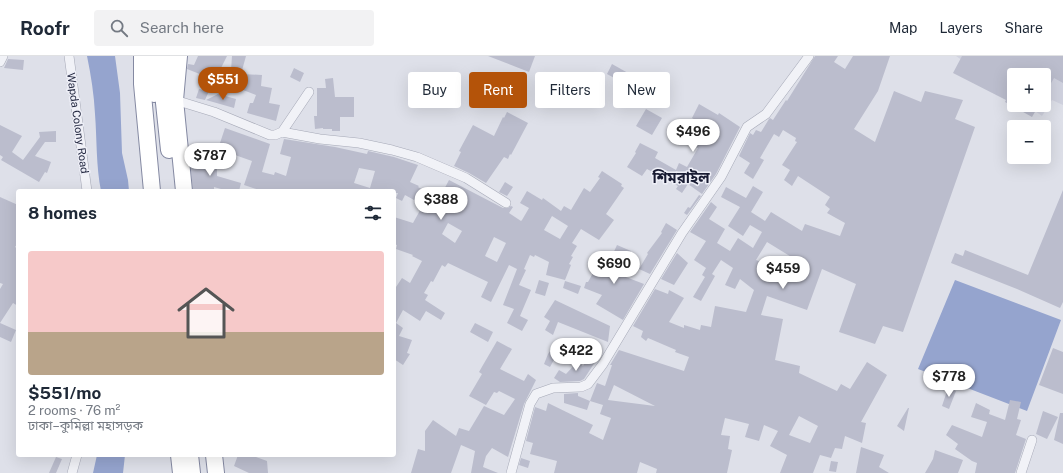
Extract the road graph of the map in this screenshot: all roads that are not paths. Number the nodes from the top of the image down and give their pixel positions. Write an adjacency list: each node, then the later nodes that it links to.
1 (3, 56): 8 (street)
2 (69, 56): 12 (street, Wapda Colony Road)
3 (142, 56): 13 (highway)
4 (155, 56): 14 (highway)
5 (166, 56): 15 (highway)
6 (179, 56): 10 (highway)
7 (809, 56): 31 (street)
8 (0, 62)
9 (309, 92): 11 (street)
10 (175, 100): 11 (street); 16 (highway)
11 (282, 132): 17 (street)
12 (87, 189)
13 (152, 189)
14 (161, 189)
15 (174, 189)
16 (184, 189)
17 (506, 203)
18 (1032, 440): 32 (street)
19 (76, 457): 25 (street)
20 (170, 457): 26 (highway)
21 (179, 457): 27 (highway)
22 (190, 457): 28 (highway)
23 (203, 457): 29 (highway)
24 (214, 457): 30 (highway)
25 (72, 473)
26 (170, 473)
27 (181, 473)
28 (192, 473)
29 (205, 473)
30 (216, 473)
31 (511, 473)
32 (1021, 473)

